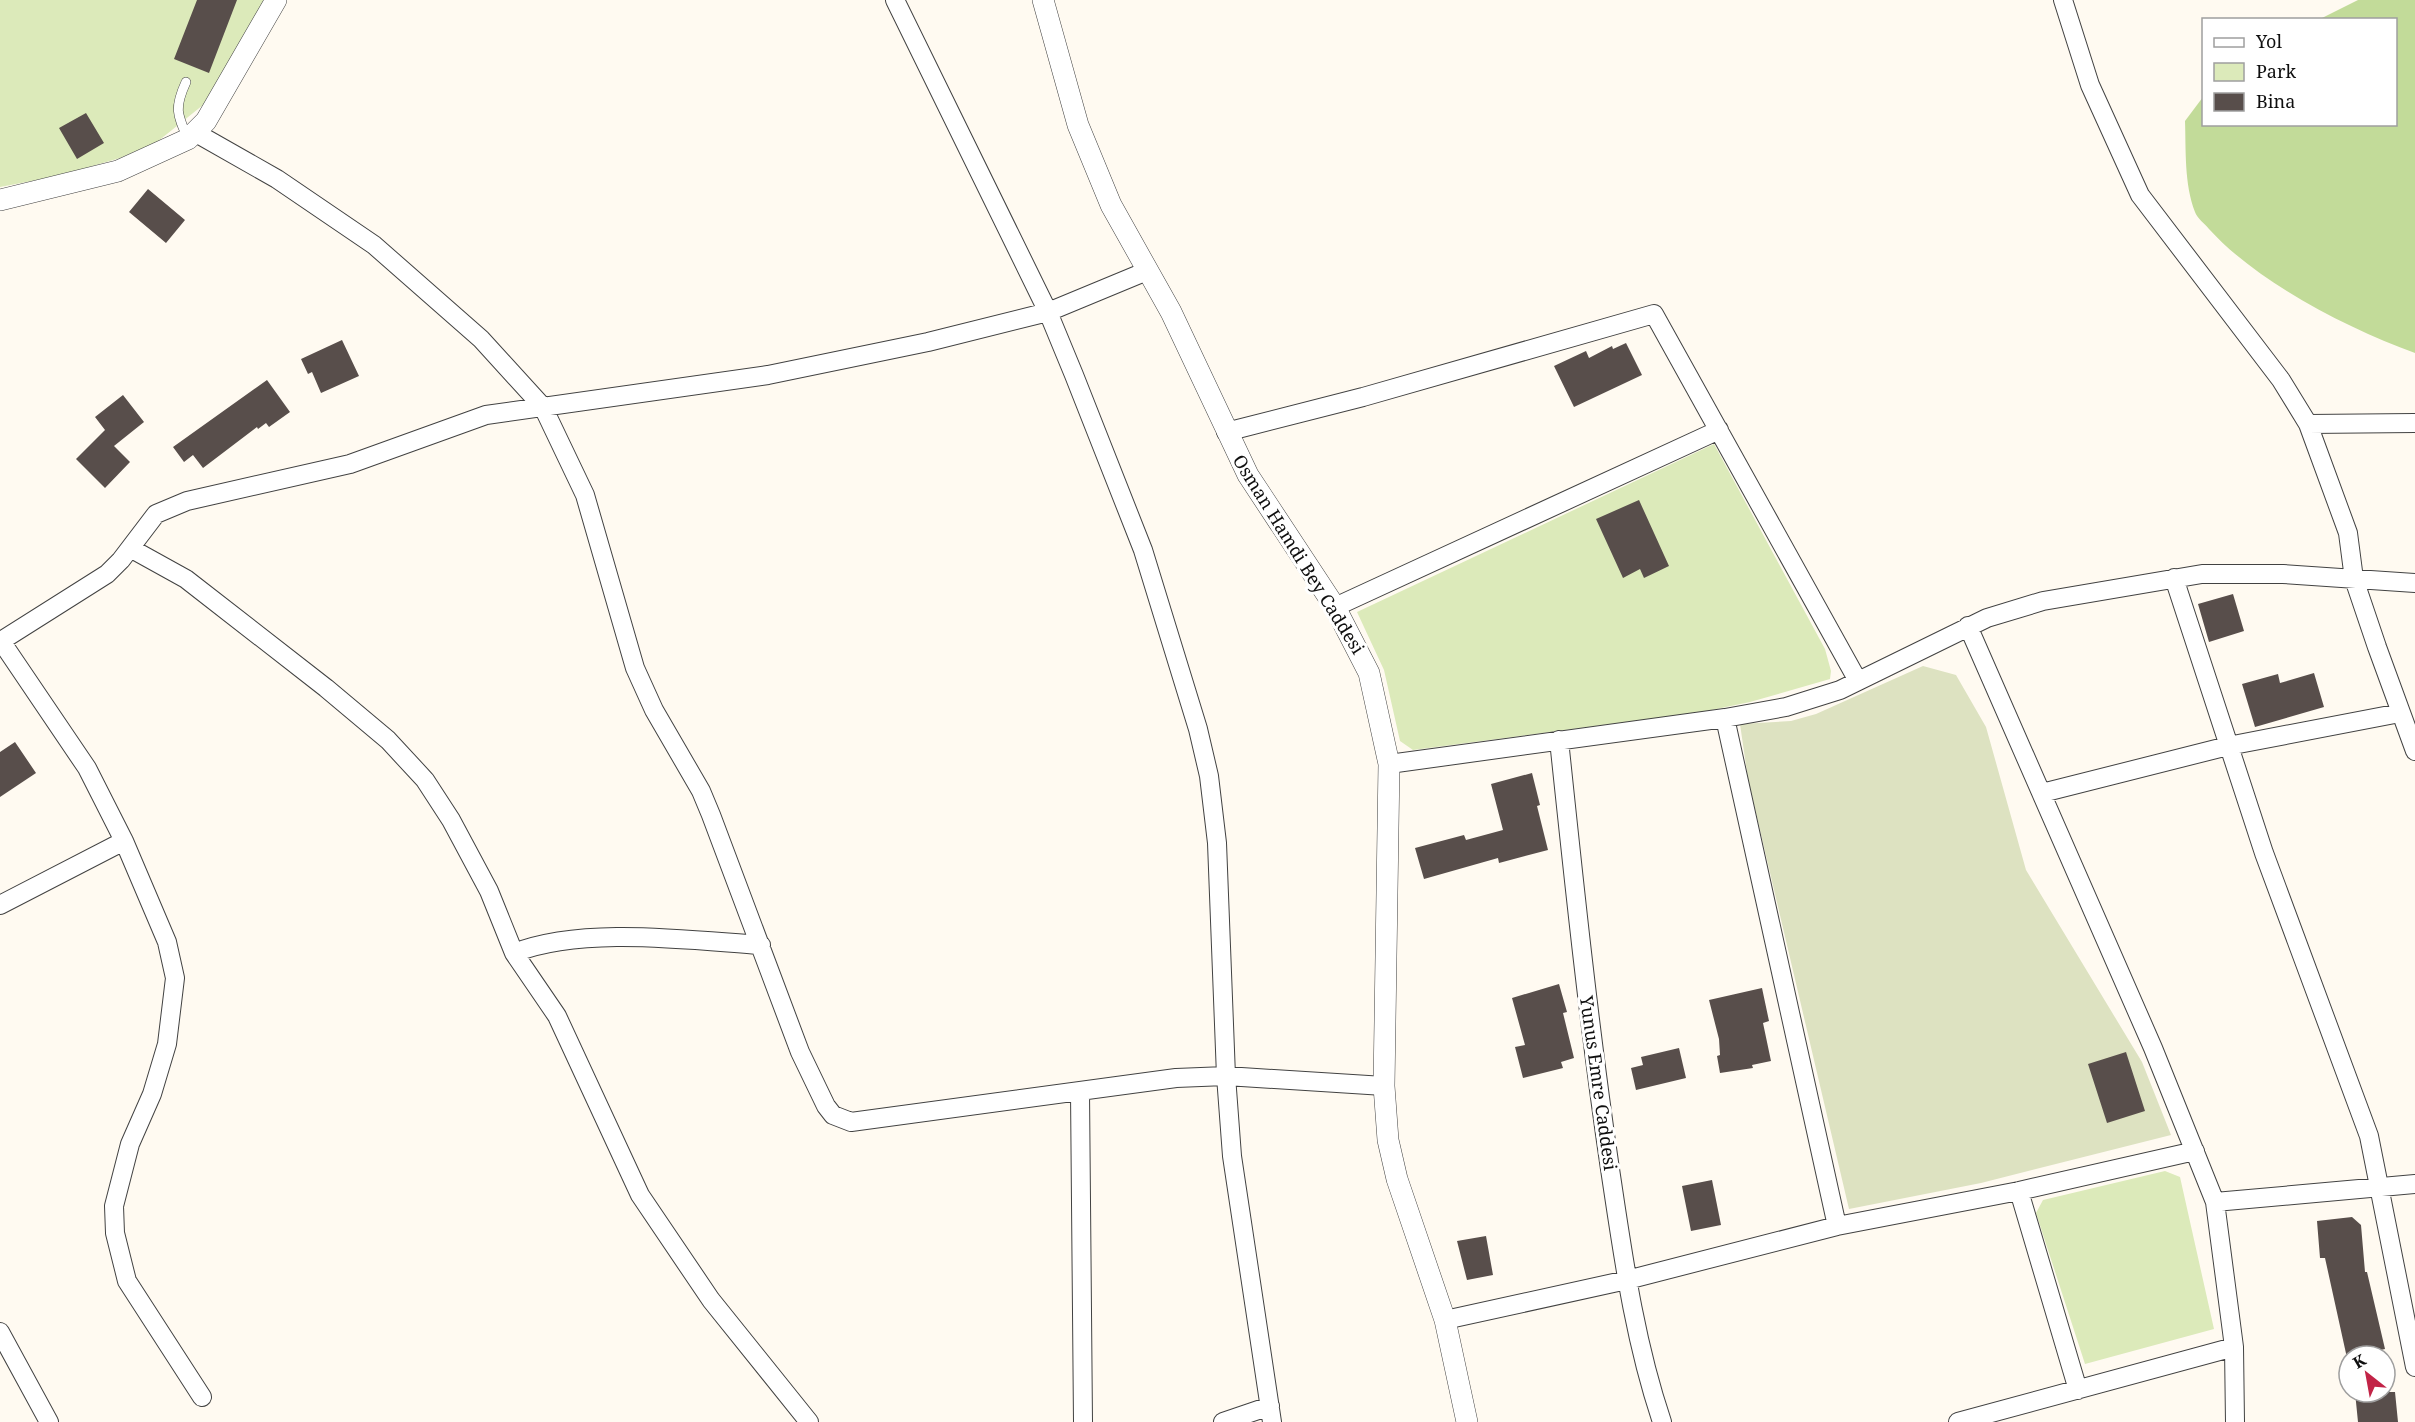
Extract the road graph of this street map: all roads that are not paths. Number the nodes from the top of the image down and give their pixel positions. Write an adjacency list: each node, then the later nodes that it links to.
1 (276, 0): 6 (street)
2 (895, 0): 9 (street)
3 (1043, 0): 8 (street, Osman Hamdi Bey Caddesi)
4 (2063, 0): 12 (street)
5 (186, 82): 6 (lane)
6 (192, 136): 7 (street); 10 (street)
7 (0, 200)
8 (1147, 271): 9 (street); 14 (street, Osman Hamdi Bey Caddesi)
9 (1047, 312): 10 (street); 34 (street)
10 (543, 407): 15 (street); 32 (street)
11 (2415, 423): 12 (street)
12 (2308, 424): 17 (street)
13 (1719, 430): 14 (street); 19 (street); 22 (street)
14 (1226, 432): 19 (street, Osman Hamdi Bey Caddesi)
15 (130, 548): 21 (street); 33 (street)
16 (2174, 578): 17 (street); 20 (street); 26 (street)
17 (2354, 579): 18 (street); 23 (street)
18 (2415, 583)
19 (1335, 607): 28 (street, Osman Hamdi Bey Caddesi)
20 (1968, 626): 22 (street); 29 (street)
21 (1, 640): 30 (street)
22 (1858, 681): 24 (street)
23 (2400, 713): 26 (street); 27 (street)
24 (1725, 718): 25 (street); 42 (street)
25 (1559, 740): 28 (street); 43 (street, Yunus Emre Caddesi)
26 (2228, 746): 29 (street); 39 (street)
27 (2415, 751)
28 (1389, 764): 35 (street, Osman Hamdi Bey Caddesi)
29 (2042, 793): 37 (street)
30 (124, 841): 31 (street); 49 (street)
31 (0, 905)
32 (761, 945): 33 (street); 36 (street)
33 (514, 952): 52 (street)
34 (1226, 1076): 35 (street); 36 (street); 50 (street)
35 (1384, 1086): 44 (street, Osman Hamdi Bey Caddesi)
36 (1080, 1092): 53 (street)
37 (2195, 1151): 40 (street); 41 (street)
38 (2415, 1184): 39 (street)
39 (2379, 1187): 41 (street); 47 (street)
40 (2019, 1191): 42 (street); 48 (street)
41 (2215, 1202): 46 (street)
42 (1838, 1226): 43 (street)
43 (1627, 1280): 44 (street); 56 (street, Yunus Emre Caddesi)
44 (1445, 1320): 55 (street, Osman Hamdi Bey Caddesi)
45 (0, 1332): 51 (street)
46 (2234, 1347): 48 (street); 58 (street)
47 (2415, 1366)
48 (2078, 1390): 57 (street)
49 (202, 1397)
50 (1271, 1414): 54 (street)
51 (49, 1422)
52 (810, 1422)
53 (1083, 1422)
54 (1223, 1422)
55 (1467, 1422)
56 (1662, 1422)
57 (1958, 1422)
58 (2235, 1422)

